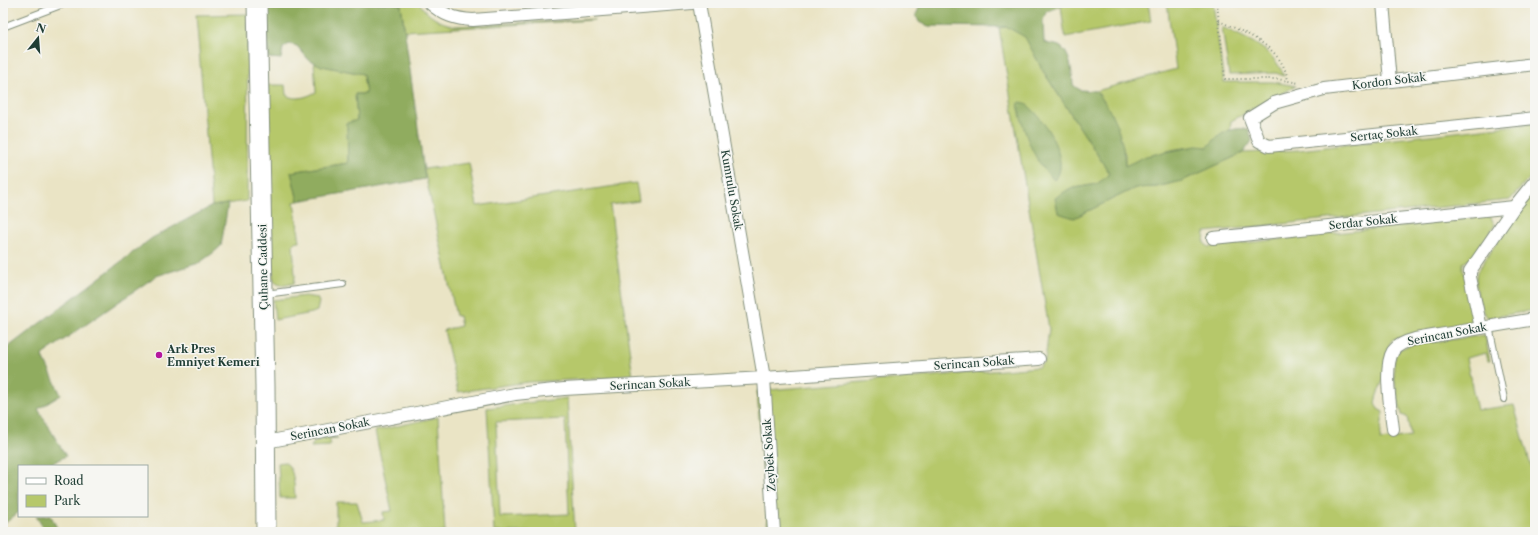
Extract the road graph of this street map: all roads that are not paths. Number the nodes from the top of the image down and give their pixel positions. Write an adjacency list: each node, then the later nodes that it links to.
1 (66, 3): 7 (lane)
2 (257, 3): 16 (main road, Çuhane Caddesi)
3 (430, 3): 4 (street)
4 (692, 3)
5 (699, 3): 20 (street, Kumrulu Sokak)
6 (1383, 3): 9 (street)
7 (3, 27)
8 (1535, 64): 9 (street, Kordon Sokak)
9 (1390, 81): 10 (street, Kordon Sokak)
10 (1250, 118): 11 (street, Sertaç Sokak)
11 (1535, 118)
12 (1535, 181): 13 (street)
13 (1514, 207): 14 (street, Serdar Sokak); 18 (street)
14 (1213, 238)
15 (343, 284): 16 (lane)
16 (263, 294): 23 (main road, Çuhane Caddesi)
17 (1535, 319): 18 (street, Serincan Sokak)
18 (1485, 327): 21 (lane); 22 (street, Serincan Sokak)
19 (1039, 359): 20 (street, Serincan Sokak)
20 (764, 378): 23 (street, Serincan Sokak); 25 (street, Zeybek Sokak)
21 (1504, 400)
22 (1393, 429)
23 (266, 442): 24 (main road, Çuhane Caddesi)
24 (266, 532)
25 (774, 532)

